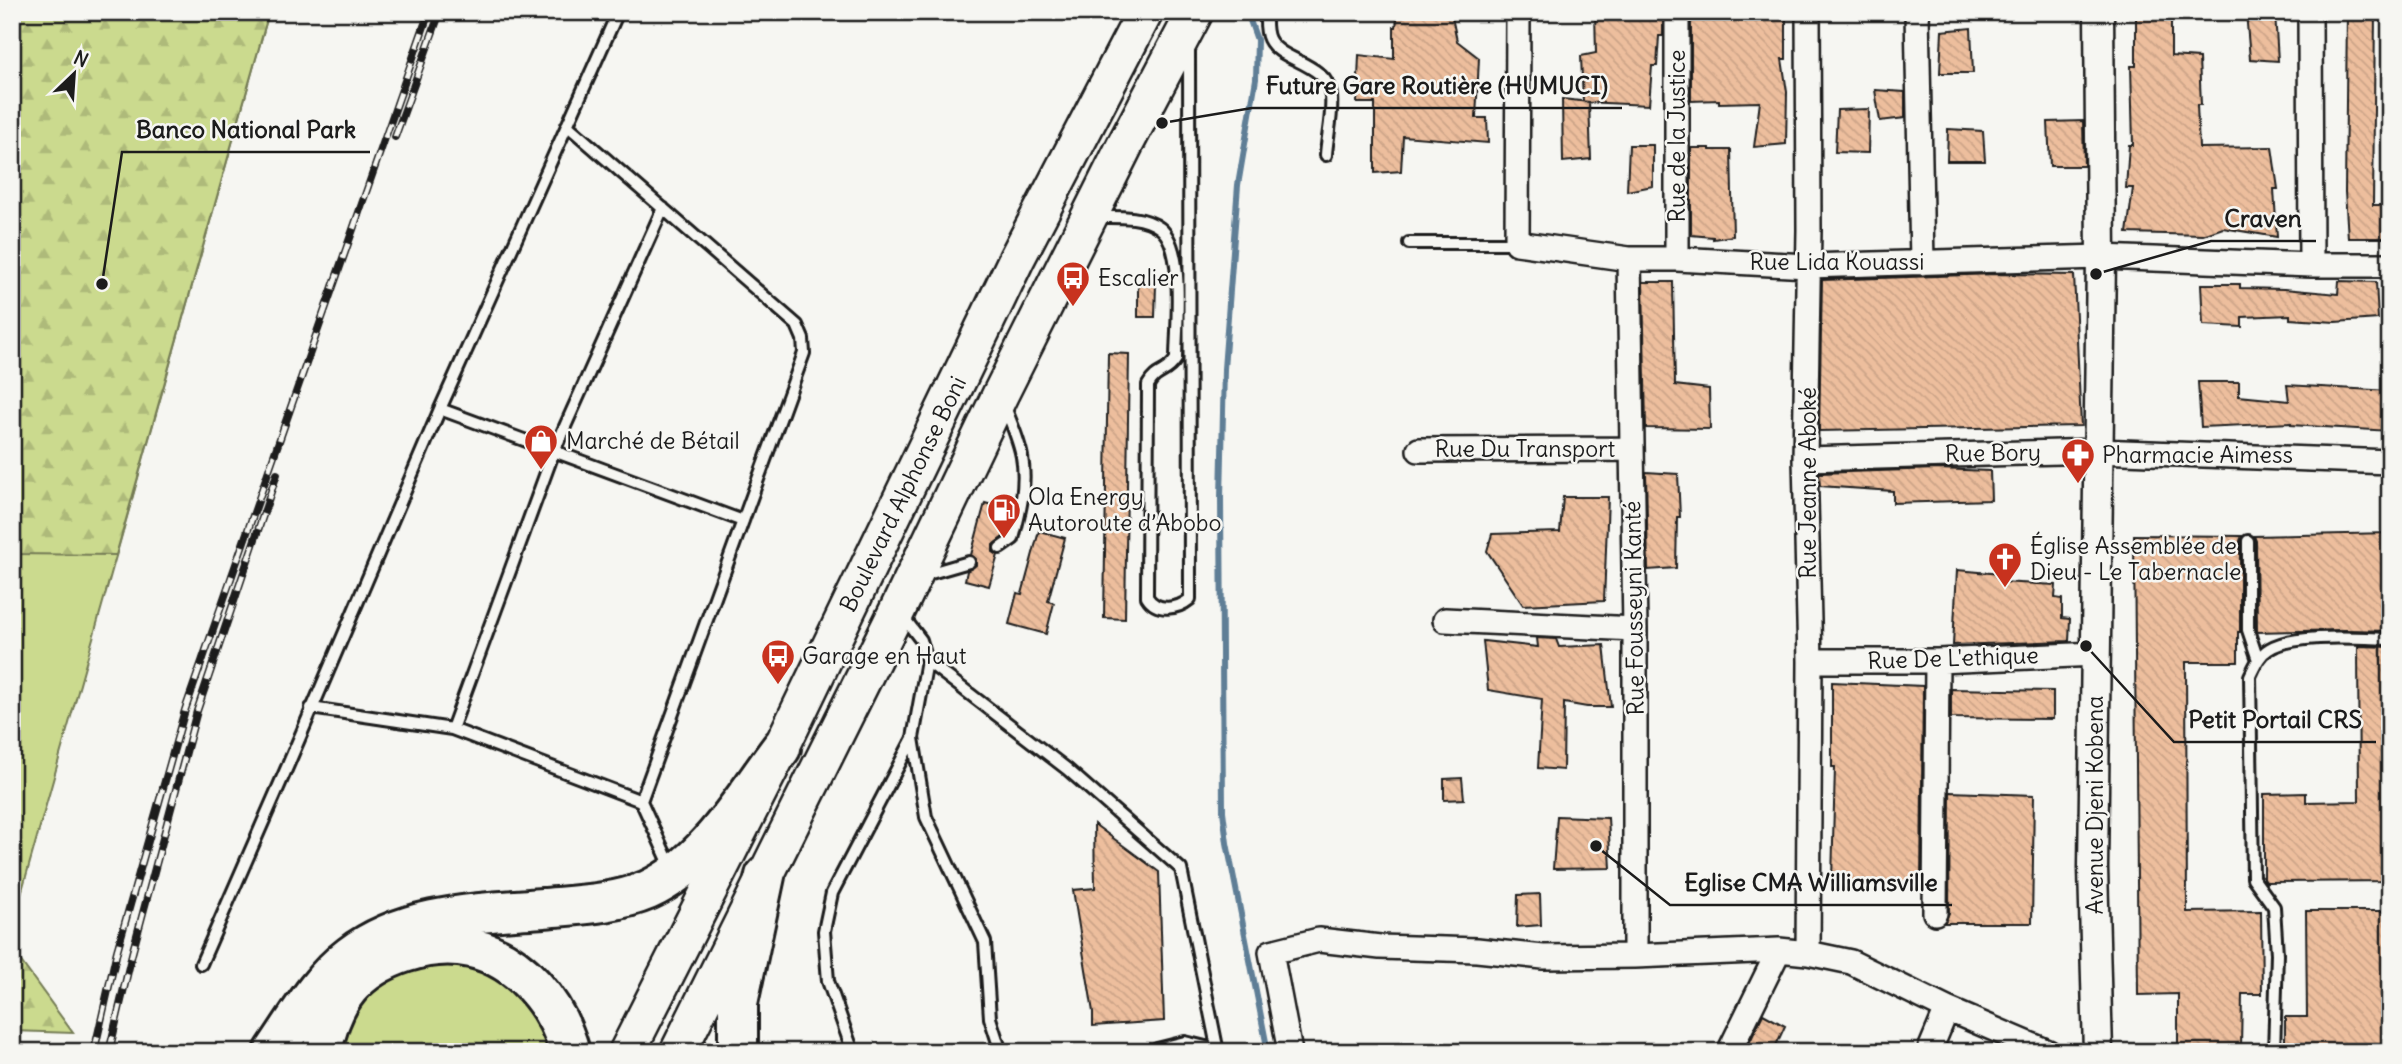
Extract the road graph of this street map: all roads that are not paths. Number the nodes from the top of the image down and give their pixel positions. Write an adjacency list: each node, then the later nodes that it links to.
1 (618, 12): 11 (lane)
2 (1145, 12): 48 (main road, Boulevard Alphonse Boni)
3 (1266, 12): 12 (lane)
4 (1518, 12): 16 (street)
5 (1677, 12): 18 (street, Rue de la Justice)
6 (1808, 12): 23 (street, Rue Jeanne Aboké)
7 (1917, 12): 20 (street)
8 (2099, 12): 17 (street, Avenue Djeni Kobena)
9 (2310, 12): 21 (street)
10 (1192, 18): 14 (main road, Boulevard Alphonse Boni); 14 (lane)
11 (567, 125): 13 (lane); 25 (lane)
12 (1326, 155)
13 (663, 208): 28 (lane); 32 (lane)
14 (1090, 217): 24 (main road, Boulevard Alphonse Boni)
15 (1409, 243): 16 (lane)
16 (1517, 243): 19 (street, Rue Lida Kouassi)
17 (2101, 257): 20 (street, Rue Lida Kouassi); 21 (street, Rue Lida Kouassi); 29 (street, Avenue Djeni Kobena)
18 (1677, 259): 19 (street, Rue Lida Kouassi); 23 (street, Rue Lida Kouassi)
19 (1629, 260): 26 (street, Rue Fousseyni Kanté)
20 (1922, 263): 23 (street, Rue Lida Kouassi)
21 (2311, 265): 22 (street, Rue Lida Kouassi)
22 (2390, 265)
23 (1808, 266): 30 (street, Rue Jeanne Aboké)
24 (1000, 395): 34 (lane); 36 (main road, Boulevard Alphonse Boni)
25 (440, 409): 28 (lane); 45 (lane)
26 (1632, 449): 27 (street, Rue Du Transport); 38 (street, Rue Fousseyni Kanté)
27 (1419, 450)
28 (554, 451): 32 (lane); 46 (lane)
29 (2097, 451): 30 (street, Rue Bory); 31 (street, Rue Bory); 40 (street, Avenue Djeni Kobena)
30 (1805, 459): 43 (street, Rue Jeanne Aboké)
31 (2390, 462)
32 (743, 521): 49 (lane)
33 (2248, 541): 41 (lane)
34 (1000, 548)
35 (969, 562): 36 (lane)
36 (904, 594): 42 (lane); 51 (main road, Boulevard Alphonse Boni)
37 (1445, 620): 38 (street)
38 (1634, 629): 55 (street, Rue Fousseyni Kanté)
39 (2390, 639): 41 (lane)
40 (2096, 654): 44 (street, Rue De L'ethique); 72 (street, Avenue Djeni Kobena)
41 (2258, 660): 73 (lane)
42 (927, 661): 47 (lane); 58 (lane)
43 (1810, 661): 44 (street, Rue De L'ethique); 54 (street, Rue Jeanne Aboké)
44 (1937, 661): 52 (street)
45 (312, 708): 46 (lane); 56 (lane)
46 (452, 729): 49 (lane)
47 (913, 738): 65 (lane); 66 (lane)
48 (781, 748): 50 (highway); 62 (main road, Boulevard Alphonse Boni)
49 (641, 801): 50 (lane)
50 (674, 875): 59 (highway)
51 (765, 876): 63 (main road, Boulevard Alphonse Boni); 64 (highway)
52 (1935, 913)
53 (1779, 950): 54 (street); 55 (street); 69 (street)
54 (1808, 953): 57 (street)
55 (1635, 956): 68 (street)
56 (201, 964)
57 (1947, 1009): 70 (street); 71 (street)
58 (1218, 1051): 67 (lane)
59 (274, 1052)
60 (322, 1052): 61 (highway)
61 (570, 1052)
62 (627, 1052)
63 (678, 1052)
64 (738, 1052)
65 (853, 1052)
66 (1000, 1052)
67 (1154, 1052)
68 (1290, 1052)
69 (1729, 1052)
70 (1929, 1052)
71 (2048, 1052)
72 (2098, 1052)
73 (2274, 1052)

